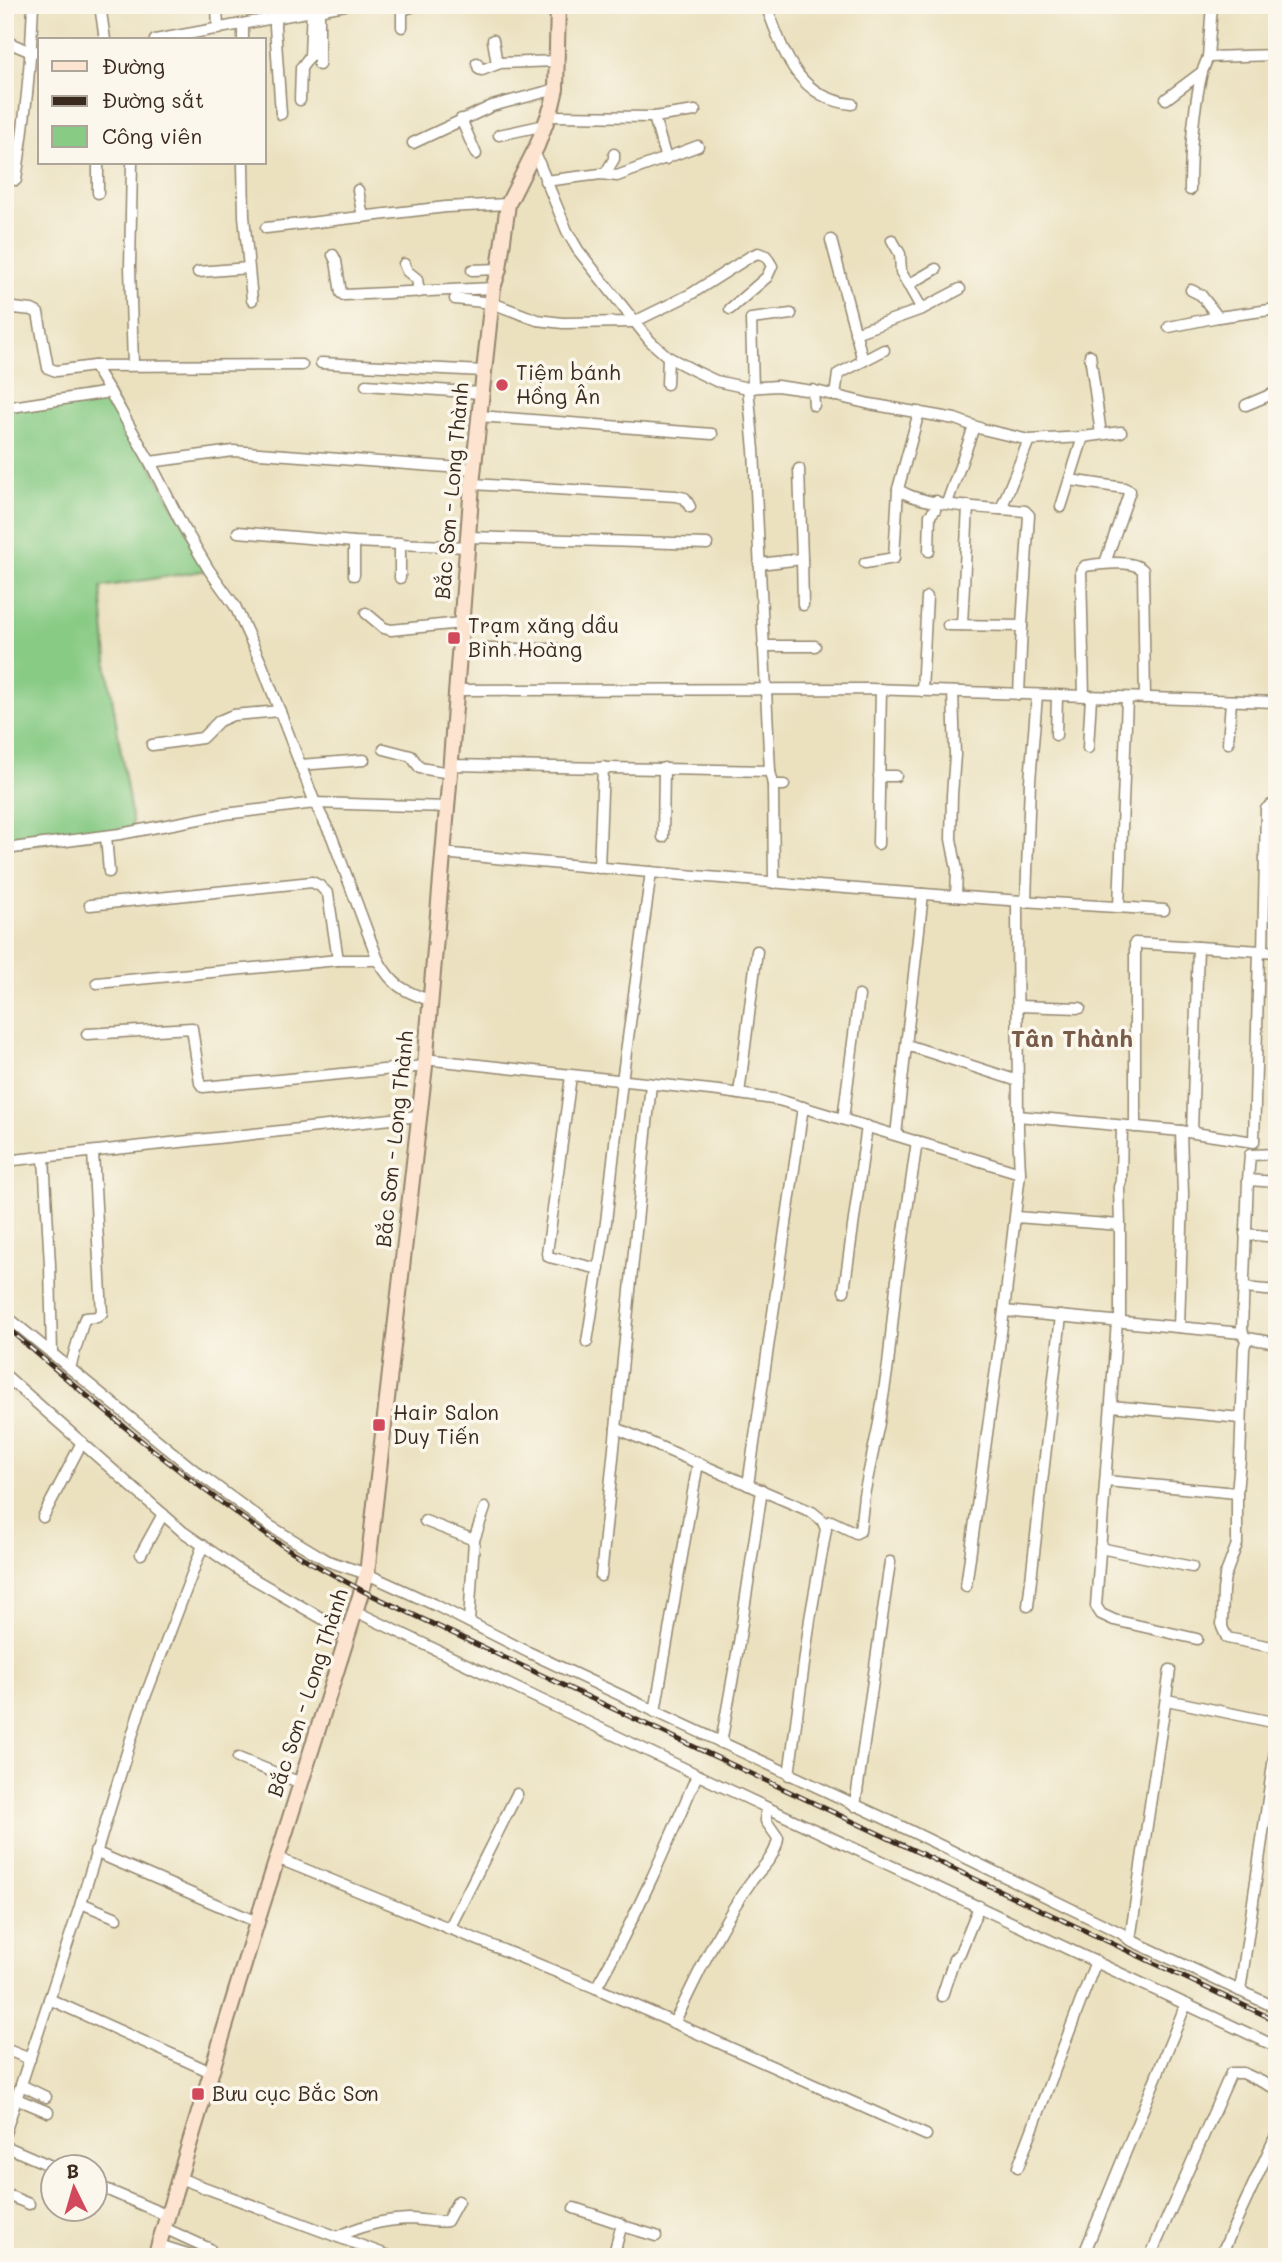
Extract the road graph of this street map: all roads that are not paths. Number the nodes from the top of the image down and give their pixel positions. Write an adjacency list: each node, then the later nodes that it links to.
1 (33, 5): 21 (street)
2 (100, 5): 15 (street)
3 (217, 5): 14 (street)
4 (276, 5): 11 (street)
5 (345, 5): 10 (street)
6 (417, 5): 13 (street)
7 (558, 5): 24 (main road, Bắc Sơn - Long Thành)
8 (766, 5): 32 (street)
9 (1212, 5): 23 (street)
10 (315, 9): 11 (street); 27 (street); 31 (street)
11 (274, 19): 12 (street); 34 (street)
12 (243, 25): 14 (street); 17 (street)
13 (402, 27)
14 (218, 29): 16 (street)
15 (104, 38)
16 (176, 38)
17 (243, 38)
18 (493, 40): 26 (street)
19 (5, 41): 21 (street)
20 (1277, 47): 22 (street)
21 (36, 52): 49 (street)
22 (1276, 55): 23 (street)
23 (1208, 57): 28 (street)
24 (557, 61): 26 (street); 29 (main road, Bắc Sơn - Long Thành)
25 (477, 63): 26 (street)
26 (497, 64)
27 (319, 65)
28 (1202, 72): 30 (street); 52 (street)
29 (556, 89): 36 (street); 37 (main road, Bắc Sơn - Long Thành)
30 (1166, 99)
31 (300, 100)
32 (852, 104)
33 (695, 111): 35 (street)
34 (281, 114)
35 (654, 117): 37 (street); 44 (street)
36 (461, 119): 39 (street); 42 (street)
37 (547, 121): 38 (street); 41 (main road, Bắc Sơn - Long Thành)
38 (499, 135)
39 (413, 144)
40 (698, 146): 44 (street)
41 (534, 151): 50 (street); 54 (main road, Bắc Sơn - Long Thành)
42 (476, 154)
43 (614, 154): 48 (street)
44 (666, 159): 48 (street)
45 (98, 164): 53 (street)
46 (132, 164): 88 (street)
47 (243, 164): 61 (street)
48 (605, 174): 50 (street)
49 (16, 180)
50 (545, 181): 80 (street)
51 (358, 190): 55 (street)
52 (1190, 190)
53 (99, 193)
54 (508, 204): 55 (street); 62 (main road, Bắc Sơn - Long Thành)
55 (363, 217): 56 (street)
56 (266, 228)
57 (831, 240): 82 (street)
58 (892, 240): 66 (street)
59 (333, 255): 70 (street)
60 (404, 264): 70 (street)
61 (248, 268): 65 (street); 72 (street)
62 (499, 269): 64 (street); 67 (main road, Bắc Sơn - Long Thành)
63 (936, 269): 66 (street)
64 (472, 270)
65 (198, 272)
66 (908, 285): 76 (street)
67 (494, 288): 70 (street); 73 (main road, Bắc Sơn - Long Thành)
68 (960, 289): 76 (street)
69 (1191, 290): 79 (street)
70 (419, 292)
71 (455, 299): 73 (street)
72 (252, 300)
73 (492, 303): 80 (street); 91 (main road, Bắc Sơn - Long Thành)
74 (5, 307): 90 (street)
75 (730, 309): 80 (street)
76 (922, 309): 82 (street)
77 (1277, 309): 79 (street)
78 (791, 314): 94 (street)
79 (1218, 317): 81 (street)
80 (634, 322): 85 (street)
81 (1169, 327)
82 (855, 333): 86 (street)
83 (884, 350): 86 (street)
84 (1090, 355): 107 (street)
85 (668, 357): 92 (street); 94 (street)
86 (863, 361): 99 (street)
87 (321, 363): 91 (street)
88 (133, 365): 89 (street); 90 (street)
89 (302, 365)
90 (94, 366): 96 (street)
91 (484, 371): 98 (main road, Bắc Sơn - Long Thành)
92 (667, 384)
93 (366, 385): 98 (street)
94 (750, 388): 95 (street); 133 (street)
95 (813, 390): 99 (street); 100 (street)
96 (110, 392): 102 (street); 111 (street)
97 (1277, 392): 101 (street)
98 (481, 393): 104 (main road, Bắc Sơn - Long Thành)
99 (835, 396): 103 (street)
100 (814, 405)
101 (1246, 405)
102 (5, 408)
103 (919, 411): 105 (street); 116 (street)
104 (479, 416): 108 (street); 112 (main road, Bắc Sơn - Long Thành)
105 (974, 427): 110 (street); 118 (street)
106 (1121, 432): 107 (street)
107 (1101, 433): 109 (street)
108 (712, 434)
109 (1083, 437): 110 (street); 114 (street)
110 (1029, 440): 122 (street)
111 (150, 462): 112 (street); 160 (street)
112 (474, 469): 115 (main road, Bắc Sơn - Long Thành)
113 (799, 469): 130 (street)
114 (1070, 480): 120 (street); 132 (street)
115 (472, 484): 121 (street); 125 (main road, Bắc Sơn - Long Thành)
116 (898, 489): 118 (street); 131 (street)
117 (1277, 499): 128 (street)
118 (941, 502): 119 (street); 129 (street)
119 (968, 506): 122 (street); 141 (street)
120 (1061, 506)
121 (690, 507)
122 (1001, 509): 142 (street)
123 (238, 532): 124 (street)
124 (354, 542): 126 (street); 134 (street)
125 (468, 542): 126 (street); 127 (street); 139 (main road, Bắc Sơn - Long Thành)
126 (400, 543): 135 (street)
127 (707, 544)
128 (1277, 545)
129 (929, 551)
130 (802, 559): 133 (street); 137 (street)
131 (865, 563)
132 (1105, 563): 155 (street); 157 (street)
133 (759, 564): 143 (street)
134 (354, 575)
135 (400, 578)
136 (927, 597): 150 (street)
137 (803, 605)
138 (366, 613): 139 (street)
139 (461, 623): 145 (main road, Bắc Sơn - Long Thành)
140 (948, 625): 141 (street)
141 (962, 625): 142 (street)
142 (1022, 625): 152 (street)
143 (763, 646): 144 (street); 148 (street)
144 (815, 646)
145 (459, 649): 146 (street); 147 (main road, Bắc Sơn - Long Thành)
146 (557, 649)
147 (457, 690): 148 (street); 170 (main road, Bắc Sơn - Long Thành)
148 (766, 690): 149 (street); 171 (street)
149 (881, 690): 150 (street); 172 (street)
150 (922, 691): 151 (street)
151 (953, 692): 152 (street); 189 (street)
152 (1019, 694): 153 (street)
153 (1037, 695): 154 (street); 190 (street)
154 (1057, 695): 155 (street); 161 (street)
155 (1088, 696): 156 (street); 164 (street)
156 (1127, 698): 157 (street); 192 (street)
157 (1145, 698): 158 (street)
158 (1231, 701): 159 (street); 162 (street)
159 (1277, 702)
160 (280, 711): 163 (street); 167 (street)
161 (1056, 735)
162 (1228, 743)
163 (152, 745)
164 (1088, 747)
165 (384, 749): 170 (street)
166 (364, 760): 167 (street)
167 (300, 765): 176 (street)
168 (603, 767): 169 (street); 170 (street); 184 (street)
169 (664, 768): 171 (street); 180 (street)
170 (450, 769): 178 (main road, Bắc Sơn - Long Thành)
171 (770, 771): 174 (street)
172 (879, 776): 173 (street); 181 (street)
173 (896, 776)
174 (772, 785): 175 (street); 187 (street)
175 (784, 785)
176 (316, 803): 178 (street); 179 (street); 199 (street)
177 (1277, 805): 196 (street)
178 (447, 807): 183 (main road, Bắc Sơn - Long Thành)
179 (106, 836): 182 (street); 185 (street)
180 (663, 836)
181 (878, 844)
182 (5, 849)
183 (442, 853): 184 (street); 202 (main road, Bắc Sơn - Long Thành)
184 (599, 868): 186 (street)
185 (109, 872)
186 (651, 872): 187 (street); 209 (street)
187 (774, 883): 188 (street)
188 (923, 894): 189 (street); 206 (street)
189 (956, 896): 190 (street)
190 (1021, 901): 192 (street); 203 (street)
191 (90, 905): 198 (street)
192 (1119, 907): 193 (street)
193 (1164, 910)
194 (1198, 947): 196 (street); 219 (street); 220 (street)
195 (757, 951): 212 (street)
196 (1261, 951): 197 (street); 223 (street)
197 (1277, 953)
198 (338, 960): 199 (street); 200 (street)
199 (378, 960): 202 (street)
200 (97, 983)
201 (859, 996): 216 (street)
202 (429, 1000): 207 (main road, Bắc Sơn - Long Thành)
203 (1018, 1006): 204 (street); 210 (street)
204 (1080, 1008)
205 (87, 1034): 207 (street)
206 (907, 1045): 210 (street); 221 (street)
207 (424, 1063): 208 (street); 214 (main road, Bắc Sơn - Long Thành)
208 (571, 1076): 209 (street); 235 (street)
209 (621, 1081): 211 (street); 235 (street)
210 (1018, 1081): 215 (street)
211 (651, 1084): 212 (street); 252 (street)
212 (739, 1094): 213 (street)
213 (803, 1107): 216 (street); 256 (street)
214 (419, 1116): 224 (street); 270 (main road, Bắc Sơn - Long Thành)
215 (1018, 1116): 218 (street); 228 (street)
216 (843, 1119): 217 (street)
217 (867, 1126): 221 (street); 238 (street)
218 (1122, 1126): 219 (street); 232 (street)
219 (1135, 1127): 220 (street)
220 (1186, 1132): 223 (street); 243 (street)
221 (896, 1135): 222 (street)
222 (917, 1141): 228 (street); 263 (street)
223 (1254, 1148): 225 (street); 229 (street)
224 (93, 1152): 226 (street); 248 (street)
225 (1277, 1154)
226 (44, 1157): 227 (street); 247 (street)
227 (5, 1161)
228 (1020, 1173): 231 (street)
229 (1248, 1180): 230 (street); 233 (street)
230 (1277, 1182)
231 (1016, 1217): 232 (street); 239 (street)
232 (1120, 1225): 242 (street)
233 (1245, 1234): 234 (street); 236 (street)
234 (1277, 1237)
235 (599, 1269): 245 (street)
236 (1244, 1287): 237 (street); 244 (street)
237 (1277, 1290)
238 (844, 1291)
239 (1004, 1311): 241 (street); 272 (street)
240 (5, 1315): 247 (street)
241 (1061, 1316): 242 (street); 273 (street)
242 (1118, 1321): 243 (street); 250 (street)
243 (1179, 1327): 244 (street)
244 (1245, 1335): 246 (street); 251 (street)
245 (587, 1342)
246 (1277, 1343)
247 (52, 1354): 248 (street)
248 (70, 1368): 270 (street)
249 (5, 1375): 253 (street)
250 (1111, 1406): 251 (street); 255 (street)
251 (1241, 1419): 258 (street)
252 (616, 1428): 254 (street); 271 (street)
253 (82, 1442): 260 (street); 261 (street)
254 (698, 1463): 256 (street); 283 (street)
255 (1105, 1481): 258 (street); 266 (street)
256 (748, 1485): 257 (street)
257 (762, 1490): 263 (street); 286 (street)
258 (1237, 1493): 278 (street)
259 (485, 1508): 264 (street)
260 (163, 1514): 265 (street); 267 (street)
261 (43, 1517)
262 (425, 1521): 264 (street)
263 (825, 1524): 289 (street)
264 (474, 1540): 275 (street)
265 (203, 1545): 276 (street); 294 (street)
266 (1100, 1548): 269 (street); 277 (street)
267 (141, 1554)
268 (890, 1562): 292 (street)
269 (1192, 1567)
270 (367, 1574): 274 (main road, Bắc Sơn - Long Thành); 275 (street)
271 (601, 1576)
272 (966, 1586)
273 (1028, 1606)
274 (357, 1612): 276 (main road, Bắc Sơn - Long Thành); 288 (street)
275 (469, 1622): 283 (street)
276 (349, 1634): 290 (main road, Bắc Sơn - Long Thành)
277 (1197, 1639)
278 (1277, 1648)
279 (1277, 1661): 281 (street)
280 (1170, 1670): 282 (street)
281 (1277, 1676)
282 (1167, 1700): 284 (street); 301 (street)
283 (655, 1712): 286 (street)
284 (1277, 1723)
285 (1277, 1737): 304 (street)
286 (721, 1743): 289 (street)
287 (239, 1758): 290 (street)
288 (697, 1775): 293 (street); 303 (street)
289 (789, 1775): 292 (street)
290 (301, 1783): 295 (main road, Bắc Sơn - Long Thành)
291 (517, 1794): 300 (street)
292 (855, 1806): 301 (street)
293 (766, 1808): 297 (street); 309 (street)
294 (95, 1852): 296 (street); 299 (street)
295 (277, 1858): 299 (main road, Bắc Sơn - Long Thành); 300 (street)
296 (80, 1903): 298 (street); 306 (street)
297 (979, 1906): 302 (street); 305 (street)
298 (117, 1918)
299 (257, 1922): 313 (main road, Bắc Sơn - Long Thành)
300 (450, 1929): 303 (street)
301 (1130, 1940): 304 (street)
302 (1096, 1961): 307 (street); 324 (street)
303 (596, 1988): 309 (street)
304 (1240, 1991): 308 (street)
305 (942, 1996)
306 (49, 1999): 312 (street); 313 (street)
307 (1186, 2004): 310 (street); 336 (street)
308 (1277, 2008)
309 (674, 2022): 321 (street)
310 (1277, 2047)
311 (5, 2049): 312 (street)
312 (30, 2059): 314 (street)
313 (212, 2072): 325 (main road, Bắc Sơn - Long Thành)
314 (21, 2085): 316 (street); 317 (street)
315 (1277, 2089): 341 (street)
316 (46, 2097)
317 (17, 2099): 318 (street); 319 (street)
318 (48, 2112)
319 (5, 2133)
320 (1277, 2133): 342 (street)
321 (926, 2136)
322 (5, 2146): 323 (street)
323 (38, 2160)
324 (1018, 2167)
325 (179, 2178): 331 (main road, Bắc Sơn - Long Thành); 334 (street)
326 (108, 2191): 331 (street)
327 (5, 2194): 329 (street)
328 (458, 2201): 334 (street)
329 (29, 2204)
330 (574, 2208): 332 (street)
331 (166, 2222): 335 (street); 337 (main road, Bắc Sơn - Long Thành)
332 (623, 2226): 333 (street); 340 (street)
333 (656, 2236)
334 (338, 2237): 339 (street)
335 (210, 2249)
336 (1086, 2249)
337 (157, 2251): 338 (street)
338 (197, 2257)
339 (392, 2257)
340 (613, 2257)
341 (1150, 2257)
342 (1220, 2257)

